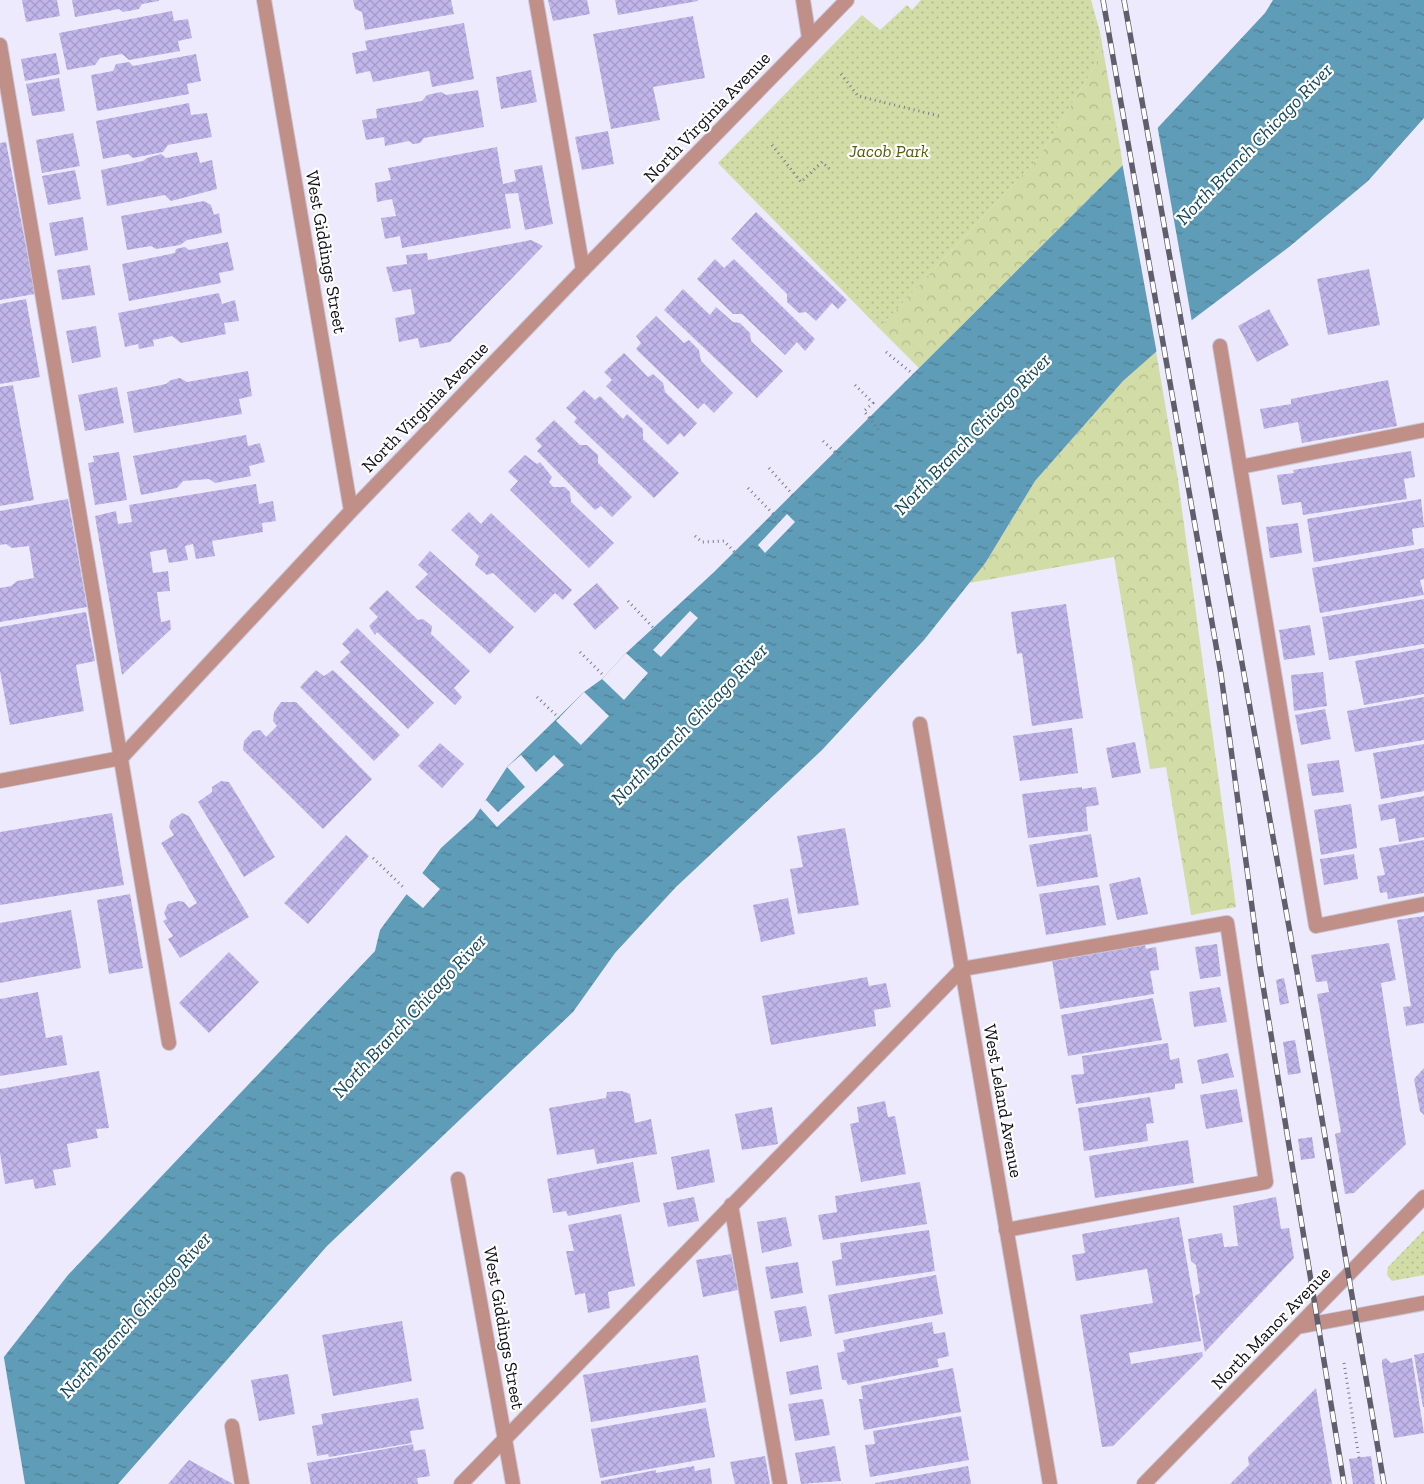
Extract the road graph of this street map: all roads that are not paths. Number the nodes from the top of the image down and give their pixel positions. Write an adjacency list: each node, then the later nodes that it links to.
1 (264, 0): 11 (street, West Giddings Street)
2 (536, 0): 7 (street)
3 (803, 0): 5 (street)
4 (847, 0): 5 (street, North Virginia Avenue)
5 (809, 38): 7 (street, North Virginia Avenue)
6 (0, 46): 13 (street)
7 (583, 270): 11 (street, North Virginia Avenue)
8 (1220, 346): 10 (street)
9 (1424, 430): 10 (street)
10 (1240, 467): 15 (street)
11 (351, 511): 13 (street, North Virginia Avenue)
12 (920, 724): 16 (street, West Leland Avenue)
13 (121, 758): 14 (street); 17 (street)
14 (0, 781)
15 (1424, 904)
16 (962, 970): 20 (street); 21 (street, West Leland Avenue); 21 (street)
17 (169, 1043)
18 (458, 1179): 25 (street, West Giddings Street)
19 (1424, 1197): 23 (street, North Manor Avenue)
20 (731, 1205): 25 (street); 29 (street)
21 (1006, 1230): 30 (street, West Leland Avenue)
22 (1424, 1304): 23 (street)
23 (1297, 1327): 31 (street, North Manor Avenue)
24 (232, 1426): 26 (street)
25 (504, 1438): 27 (street); 28 (street, West Giddings Street)
26 (242, 1484)
27 (461, 1484)
28 (513, 1484)
29 (780, 1484)
30 (1050, 1484)
31 (1144, 1484)

